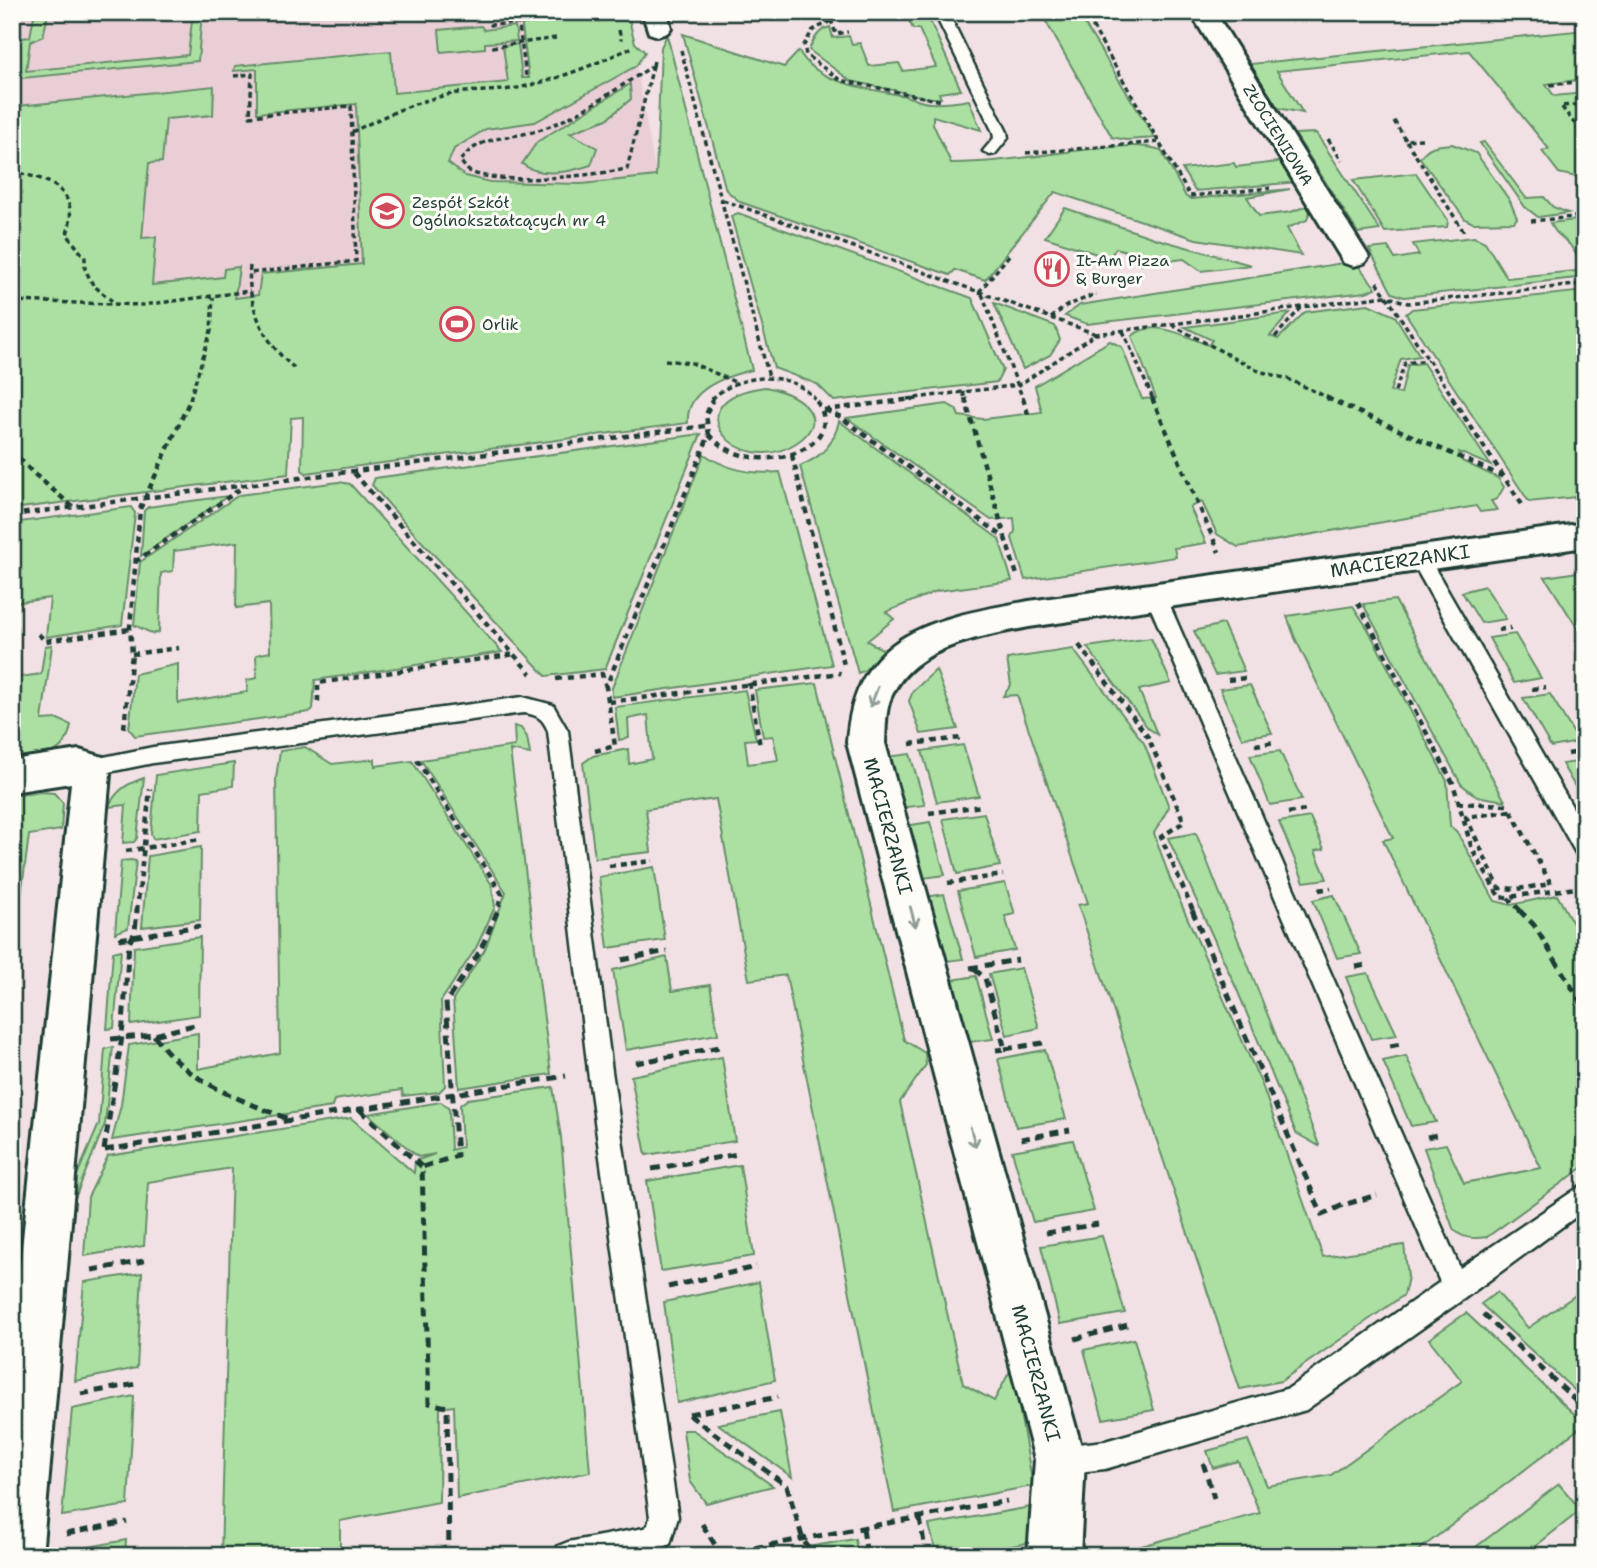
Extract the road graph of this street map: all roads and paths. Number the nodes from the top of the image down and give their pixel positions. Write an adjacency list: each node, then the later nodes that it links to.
1 (517, 12): 8 (path)
2 (828, 12): 7 (path)
3 (941, 12): 29 (lane)
4 (1084, 12): 28 (path)
5 (1202, 12): 31 (street, ZŁOCIENIOWA)
6 (556, 21): 8 (path)
7 (831, 21): 11 (path); 21 (path)
8 (519, 24): 9 (path); 13 (path)
9 (489, 25)
10 (664, 27): 16 (path); 32 (path)
11 (848, 33)
12 (556, 38): 13 (path)
13 (522, 42): 15 (path); 18 (path)
14 (635, 46): 24 (path)
15 (492, 47)
16 (654, 65): 16 (path)
17 (234, 76): 24 (path)
18 (526, 76)
19 (1585, 81): 20 (path)
20 (1550, 85)
21 (942, 101)
22 (1585, 104): 25 (path)
23 (1394, 121): 27 (path)
24 (352, 132): 39 (path)
25 (1585, 137)
26 (1422, 139): 27 (path)
27 (1406, 141): 35 (path)
28 (1161, 142): 29 (path); 31 (path)
29 (990, 151)
30 (12, 172): 47 (path)
31 (1309, 184): 37 (street, ZŁOCIENIOWA)
32 (723, 200): 42 (path); 57 (path)
33 (1585, 216): 34 (path)
34 (1531, 221)
35 (1464, 232)
36 (1010, 254): 42 (path)
37 (1354, 257): 44 (path)
38 (250, 266): 39 (path)
39 (249, 273): 41 (path)
40 (1585, 284): 44 (path)
41 (250, 291): 45 (path); 56 (path)
42 (980, 293): 49 (path); 59 (path)
43 (1096, 294): 49 (path)
44 (1386, 296): 48 (path); 55 (path)
45 (213, 297): 47 (path); 71 (path)
46 (12, 301): 47 (path)
47 (113, 302)
48 (1301, 307): 50 (path); 53 (path)
49 (1051, 318): 52 (path)
50 (1171, 325): 51 (path); 69 (path)
51 (1123, 331): 52 (path); 77 (path)
52 (1096, 334): 59 (path)
53 (1275, 337)
54 (665, 360): 58 (path)
55 (1427, 360): 60 (path); 69 (path)
56 (297, 370)
57 (769, 377): 58 (path); 62 (path)
58 (735, 382): 64 (path)
59 (1019, 385): 61 (path); 63 (path)
60 (1395, 391)
61 (963, 392): 62 (path); 75 (path)
62 (824, 410): 67 (path); 75 (path)
63 (1028, 414)
64 (705, 426): 65 (path); 68 (path)
65 (709, 435): 67 (path); 91 (path)
66 (12, 450): 72 (path)
67 (792, 455): 90 (path)
68 (353, 472): 70 (path); 89 (path)
69 (1504, 477): 76 (path)
70 (245, 485): 71 (path); 79 (path)
71 (143, 498): 72 (path)
72 (74, 507): 73 (path)
73 (12, 515)
74 (1585, 535): 76 (street, MACIERZANKI)
75 (1005, 538): 82 (path)
76 (1547, 541): 78 (street, MACIERZANKI)
77 (1215, 545)
78 (1419, 558): 81 (street, MACIERZANKI); 111 (lane)
79 (135, 562)
80 (1354, 596): 103 (path)
81 (1156, 597): 82 (street, MACIERZANKI); 144 (lane)
82 (1029, 614): 97 (street, MACIERZANKI, one-way to 97)
83 (130, 629): 84 (path)
84 (38, 635)
85 (1089, 639): 144 (path)
86 (179, 648): 87 (path)
87 (132, 654)
88 (550, 680): 91 (path)
89 (537, 682)
90 (749, 683): 92 (path); 96 (path)
91 (606, 687): 92 (path)
92 (609, 702): 98 (path)
93 (911, 733): 95 (path)
94 (961, 738): 95 (path)
95 (914, 745): 97 (path)
96 (760, 746)
97 (868, 750): 108 (street, MACIERZANKI)
98 (588, 752)
99 (416, 760): 135 (path)
100 (89, 768): 101 (street); 134 (lane); 166 (street)
101 (12, 776)
102 (929, 799): 107 (path)
103 (1457, 803): 104 (path); 120 (path)
104 (1508, 805)
105 (982, 806): 107 (path)
106 (1511, 811): 106 (path)
107 (933, 812): 108 (path); 109 (path)
108 (887, 819): 118 (street, MACIERZANKI)
109 (936, 826)
110 (201, 839): 112 (path)
111 (1585, 849)
112 (122, 851)
113 (653, 861): 114 (path)
114 (603, 867)
115 (1003, 875): 116 (path)
116 (951, 881): 118 (path); 119 (path)
117 (1585, 887): 120 (path)
118 (906, 891): 158 (street, MACIERZANKI, one-way to 158)
119 (951, 895)
120 (1508, 897): 126 (path)
121 (200, 926): 122 (path)
122 (115, 940)
123 (667, 951): 125 (path)
124 (969, 955): 132 (path)
125 (616, 961)
126 (1585, 1009)
127 (198, 1024): 128 (path)
128 (154, 1035): 129 (path); 137 (path)
129 (106, 1040)
130 (1043, 1043): 132 (path)
131 (720, 1047): 134 (path)
132 (1005, 1049): 133 (path)
133 (986, 1052)
134 (600, 1070): 135 (path); 168 (lane)
135 (453, 1096): 136 (path); 142 (path)
136 (359, 1109): 137 (path); 142 (path)
137 (292, 1120): 140 (path)
138 (1070, 1130): 139 (path)
139 (1014, 1140)
140 (104, 1150)
141 (738, 1154): 143 (path)
142 (422, 1167): 167 (path)
143 (650, 1169)
144 (1411, 1186): 150 (lane)
145 (1585, 1195): 150 (lane)
146 (144, 1261): 148 (path)
147 (756, 1267): 149 (path)
148 (90, 1270)
149 (656, 1289)
150 (1456, 1289): 158 (lane)
151 (1128, 1325): 152 (path)
152 (1071, 1340)
153 (136, 1384): 154 (path)
154 (78, 1394)
155 (778, 1397): 156 (path)
156 (688, 1415): 157 (path); 164 (path)
157 (680, 1416)
158 (1059, 1479): 159 (path); 173 (street, MACIERZANKI)
159 (920, 1518): 162 (path); 172 (path)
160 (701, 1521): 165 (path)
161 (127, 1522): 163 (path)
162 (863, 1529): 164 (path); 171 (path)
163 (55, 1536)
164 (803, 1540): 165 (path); 170 (path)
165 (722, 1555): 169 (path)
166 (16, 1556)
167 (449, 1556)
168 (568, 1556)
169 (710, 1556)
170 (815, 1556)
171 (867, 1556)
172 (926, 1556)
173 (1054, 1556)

